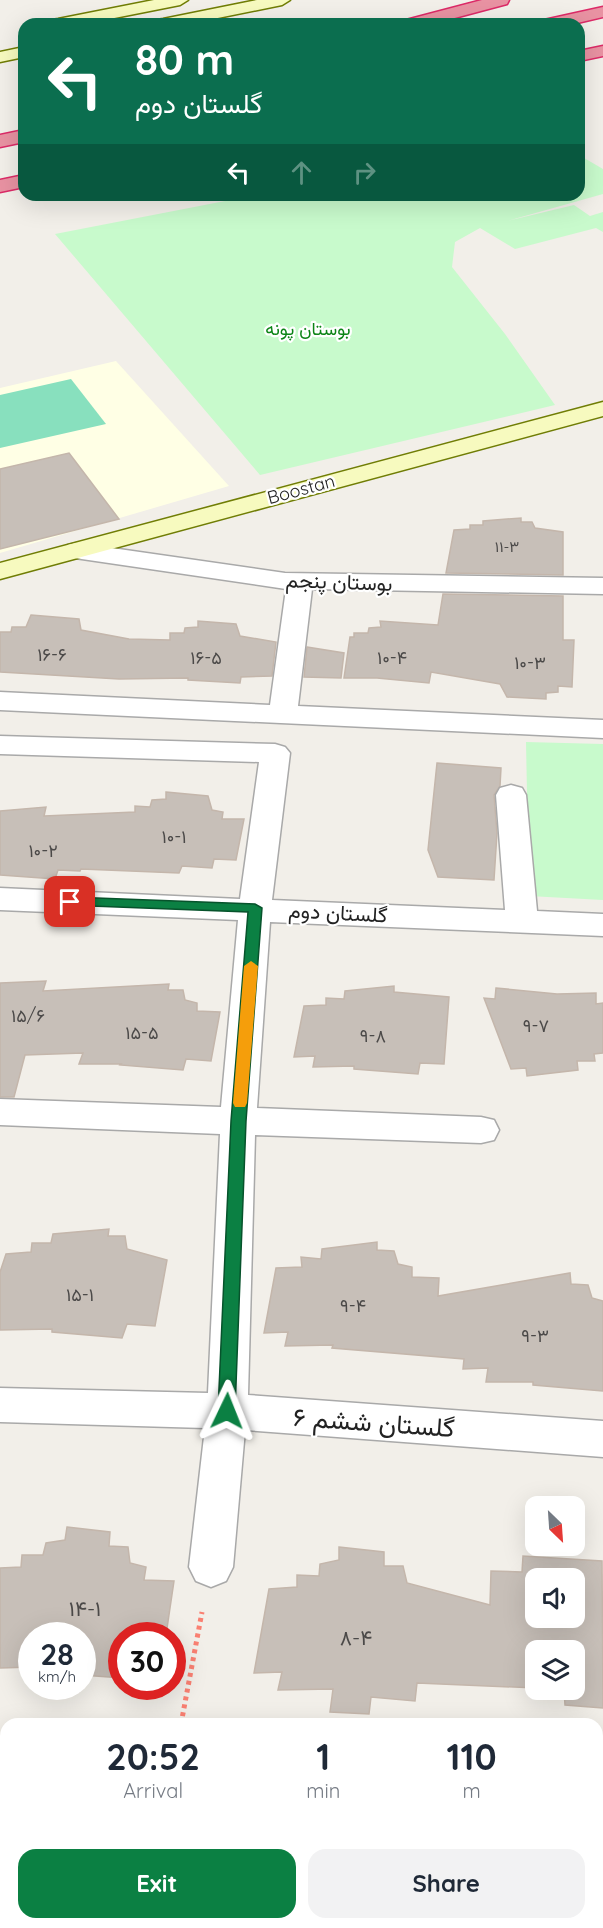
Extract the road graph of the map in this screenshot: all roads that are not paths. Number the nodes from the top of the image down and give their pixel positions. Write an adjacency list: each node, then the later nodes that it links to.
1 (180, 0): 5 (street)
2 (282, 0): 6 (street)
3 (501, 0): 7 (highway)
4 (603, 10): 8 (highway)
5 (88, 18)
6 (193, 18)
7 (434, 18)
8 (574, 18)
9 (603, 51): 11 (highway)
10 (18, 53): 12 (street)
11 (585, 55)
12 (0, 57)
13 (18, 137): 14 (highway)
14 (0, 141)
15 (18, 182): 16 (highway)
16 (0, 186)
17 (603, 409): 18 (street, Boostan)
18 (77, 551): 19 (street, Boostan); 20 (street, بوستان پنجم)
19 (0, 571)
20 (300, 581): 21 (street, بوستان پنجم); 23 (street)
21 (603, 586)
22 (0, 701): 23 (street)
23 (283, 715): 24 (street)
24 (603, 729)
25 (0, 745): 28 (street)
26 (511, 795): 29 (street)
27 (0, 899): 28 (street, گلستان دوم)
28 (255, 908): 29 (street, گلستان دوم); 32 (street)
29 (522, 921): 30 (street, گلستان دوم)
30 (603, 925)
31 (0, 1112): 32 (street)
32 (238, 1121): 33 (street); 35 (street)
33 (481, 1130)
34 (0, 1405): 35 (street, گلستان ششم ۶)
35 (227, 1411): 36 (street, گلستان ششم ۶); 37 (street)
36 (603, 1439)
37 (211, 1567)

